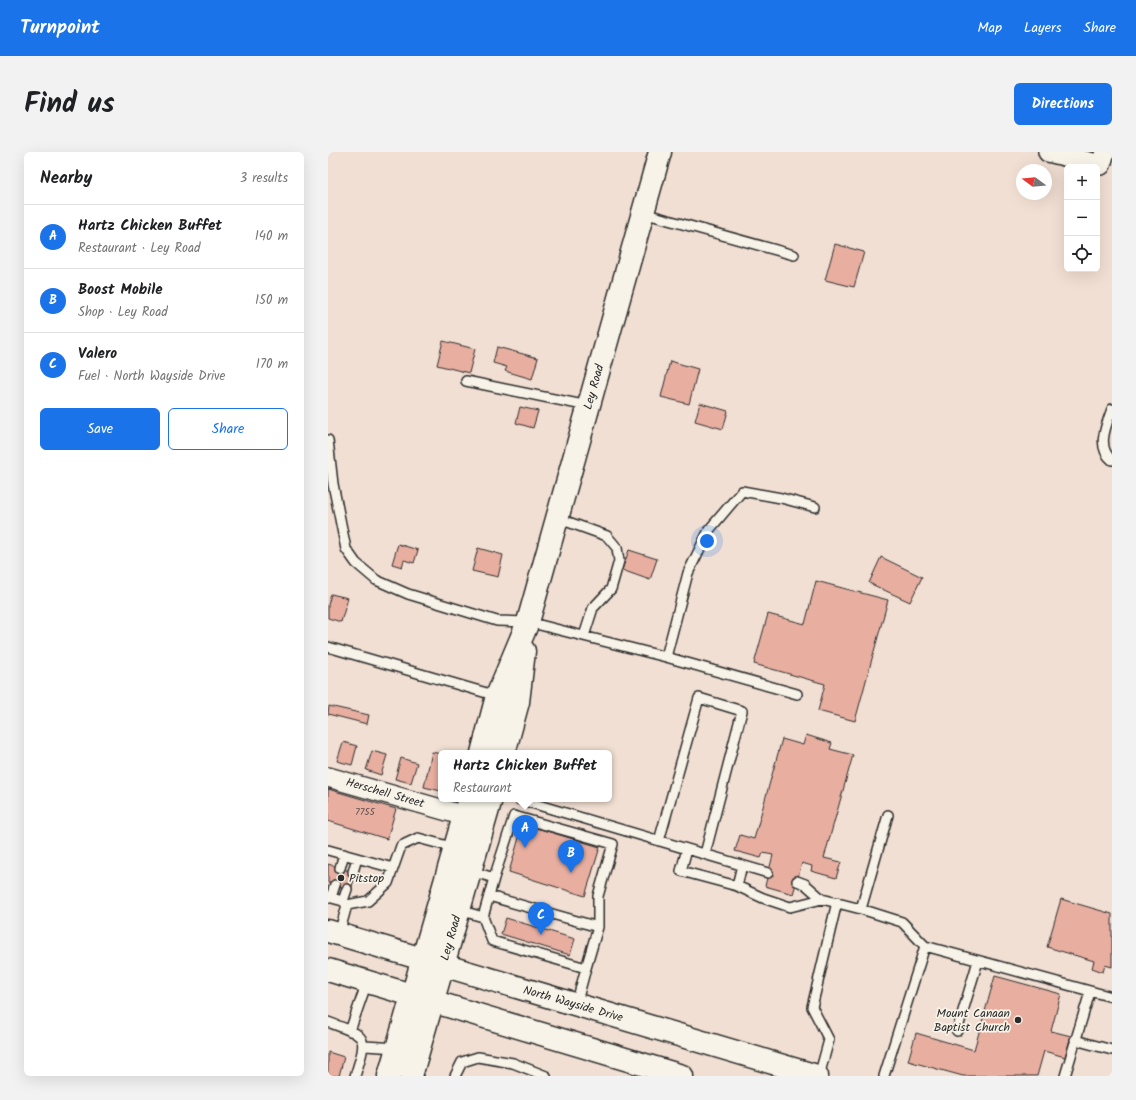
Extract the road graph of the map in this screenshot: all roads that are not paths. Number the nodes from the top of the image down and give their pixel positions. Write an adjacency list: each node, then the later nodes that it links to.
1 (660, 152): 4 (main road, Ley Road)
2 (1048, 152): 3 (street)
3 (1103, 159)
4 (643, 213): 5 (lane); 7 (main road, Ley Road)
5 (794, 255)
6 (466, 381): 7 (lane)
7 (588, 406): 12 (main road, Ley Road)
8 (1112, 410): 10 (lane)
9 (328, 440): 13 (lane)
10 (1112, 460)
11 (815, 507): 16 (lane)
12 (557, 518): 13 (main road, Ley Road); 14 (lane)
13 (528, 622): 14 (lane); 18 (main road, Ley Road)
14 (584, 636): 16 (lane)
15 (328, 647): 18 (lane)
16 (666, 657): 17 (lane)
17 (797, 694)
18 (507, 699): 19 (main road, Ley Road); 20 (main road, Ley Road)
19 (483, 750)
20 (504, 750)
21 (328, 777): 22 (street, Herschell Street)
22 (438, 801)
23 (444, 802): 26 (street, Herschell Street)
24 (490, 802): 38 (main road, Ley Road)
25 (528, 802): 28 (lane)
26 (467, 807): 29 (main road, Ley Road)
27 (888, 815): 51 (lane)
28 (659, 841): 30 (lane); 33 (lane)
29 (455, 848): 37 (lane); 57 (main road, Ley Road)
30 (687, 849): 33 (lane); 44 (lane)
31 (328, 850): 32 (lane)
32 (344, 854): 34 (lane); 36 (lane)
33 (705, 854): 35 (lane)
34 (357, 858): 37 (lane); 39 (lane)
35 (742, 865): 40 (lane); 44 (lane)
36 (340, 868)
37 (393, 868): 50 (lane)
38 (471, 871): 41 (lane); 52 (main road, Ley Road)
39 (352, 872)
40 (768, 873)
41 (494, 878): 46 (lane); 54 (lane)
42 (797, 881): 48 (lane)
43 (335, 885): 47 (lane)
44 (737, 886): 48 (lane)
45 (347, 889): 50 (lane)
46 (489, 896): 53 (lane); 54 (lane)
47 (329, 897): 50 (lane)
48 (822, 899): 49 (lane)
49 (837, 902): 51 (lane); 80 (lane)
50 (345, 903): 55 (lane)
51 (861, 909): 56 (lane)
52 (459, 910): 53 (lane); 59 (main road, Ley Road)
53 (483, 916): 60 (lane)
54 (598, 927): 60 (lane)
55 (333, 933): 57 (main road, North Wayside Drive)
56 (925, 946): 58 (lane); 81 (lane)
57 (422, 960): 59 (main road, North Wayside Drive); 65 (main road, Ley Road)
58 (978, 961): 63 (lane); 68 (lane)
59 (443, 966): 65 (main road, Ley Road); 66 (main road, North Wayside Drive)
60 (586, 968): 66 (lane)
61 (328, 970): 62 (main road)
62 (367, 982): 65 (main road); 69 (lane)
63 (1090, 992): 64 (lane); 70 (lane)
64 (1112, 997)
65 (422, 999): 72 (main road, Ley Road); 76 (main road, Ley Road); 79 (main road)
66 (576, 1005): 80 (main road, North Wayside Drive)
67 (328, 1022): 69 (lane)
68 (957, 1030)
69 (350, 1031): 71 (lane)
70 (1075, 1040): 73 (lane); 82 (lane)
71 (365, 1046): 72 (lane); 74 (lane)
72 (397, 1048): 75 (main road, Ley Road)
73 (1112, 1050)
74 (356, 1076)
75 (389, 1076)
76 (411, 1076)
77 (455, 1076): 78 (lane)
78 (546, 1076)
79 (682, 1076)
80 (818, 1076)
81 (884, 1076)
82 (1065, 1076)

